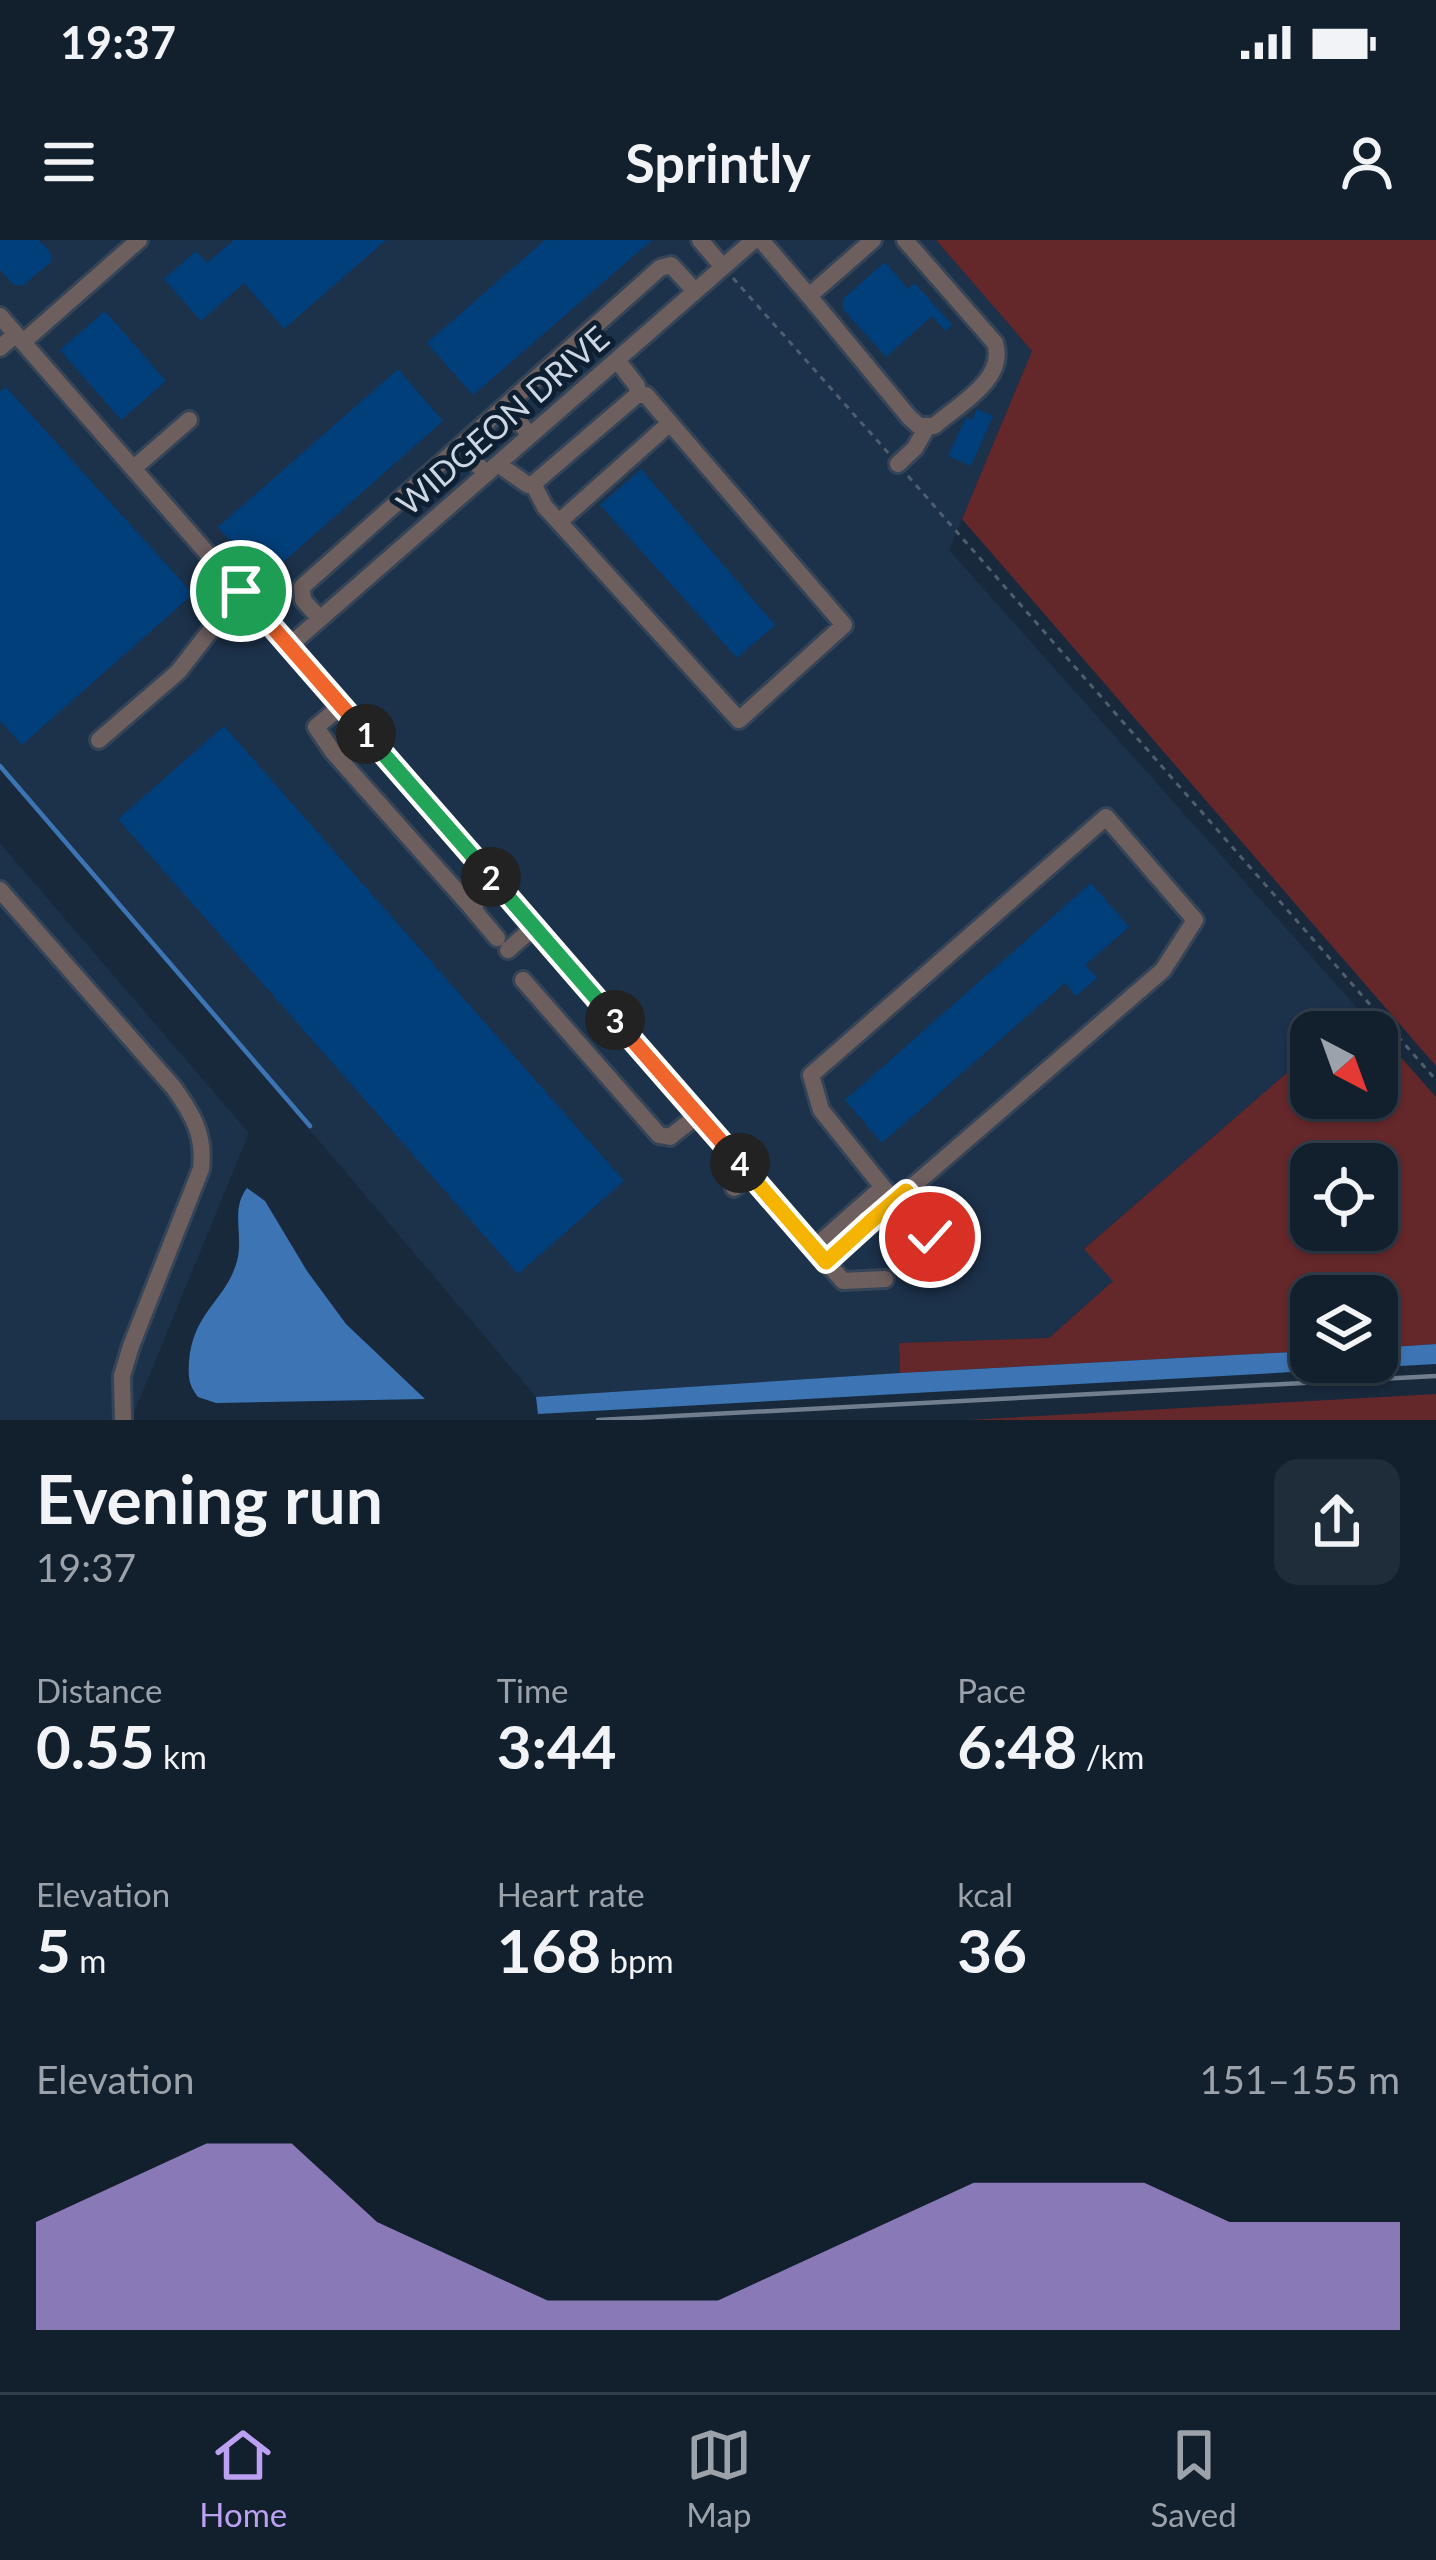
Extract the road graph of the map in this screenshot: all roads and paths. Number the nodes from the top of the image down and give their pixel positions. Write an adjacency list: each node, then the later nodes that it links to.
1 (139, 240): 10 (street)
2 (700, 240): 6 (street)
3 (758, 240): 6 (street, WIDGEON DRIVE); 8 (street)
4 (873, 240): 8 (street)
5 (904, 240): 17 (street)
6 (723, 267): 7 (street, WIDGEON DRIVE); 20 (path)
7 (695, 291): 12 (street, WIDGEON DRIVE); 14 (street)
8 (809, 296): 17 (street)
9 (0, 316): 10 (street)
10 (19, 338): 11 (street); 21 (street)
11 (0, 348)
12 (617, 359): 13 (street); 18 (street, WIDGEON DRIVE)
13 (637, 395): 16 (street); 23 (street)
14 (506, 407): 18 (street); 19 (street)
15 (189, 420): 21 (street)
16 (670, 423): 24 (street); 24 (street)
17 (927, 428): 20 (street)
18 (530, 435): 22 (street, WIDGEON DRIVE)
19 (461, 447): 22 (street); 26 (street)
20 (898, 464): 35 (path)
21 (134, 468): 25 (street)
22 (492, 469): 23 (street); 26 (street, WIDGEON DRIVE)
23 (533, 484): 24 (street)
24 (559, 522)
25 (241, 591): 27 (street); 29 (street)
26 (320, 619): 27 (street, WIDGEON DRIVE)
27 (289, 646): 28 (street)
28 (341, 706): 30 (street); 32 (street)
29 (98, 740)
30 (497, 884): 32 (street); 33 (street)
31 (0, 890): 43 (street)
32 (471, 907): 33 (street)
33 (534, 927): 36 (street)
34 (523, 980): 36 (street)
35 (1436, 1080)
36 (698, 1115): 37 (street)
37 (750, 1175): 38 (street); 41 (street)
38 (734, 1188)
39 (894, 1193): 39 (street); 40 (street); 41 (street)
40 (930, 1237)
41 (820, 1255): 42 (street)
42 (885, 1279)
43 (122, 1420)

